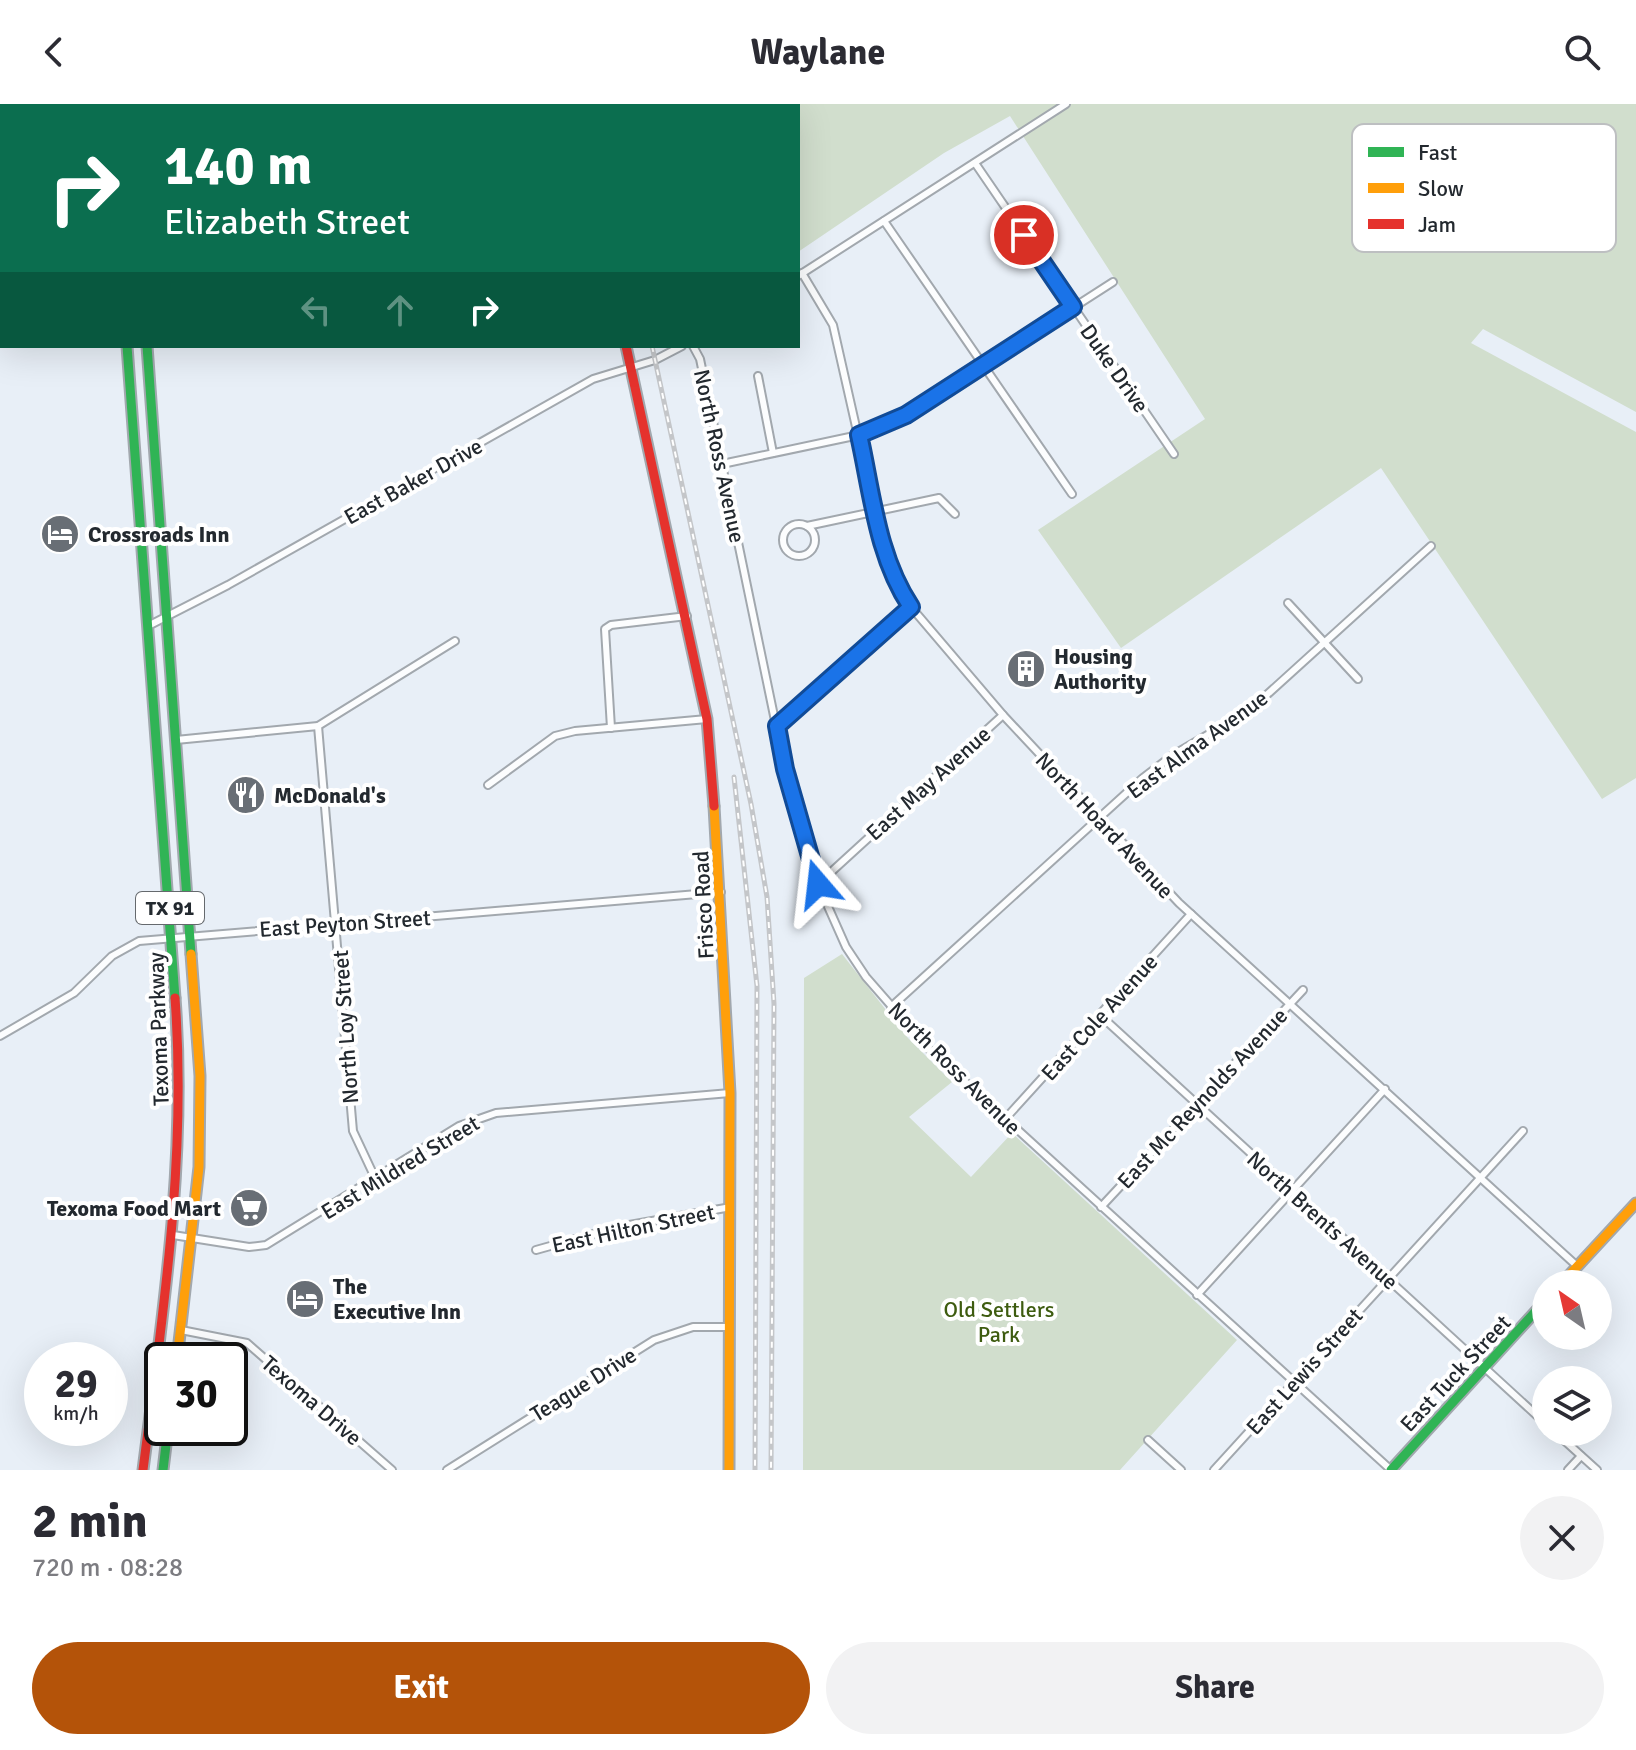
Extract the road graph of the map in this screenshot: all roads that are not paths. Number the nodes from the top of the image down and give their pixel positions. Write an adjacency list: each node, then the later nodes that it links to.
1 (1066, 104): 2 (street)
2 (975, 163): 3 (street); 6 (street, Duke Drive)
3 (884, 221): 4 (street); 13 (street)
4 (800, 274): 15 (street, North Hoard Avenue)
5 (1113, 282): 6 (street)
6 (1073, 307): 13 (street); 17 (street, Duke Drive)
7 (127, 348): 28 (main road, Texoma Parkway / TX 91)
8 (147, 348): 27 (main road, Texoma Parkway / TX 91)
9 (627, 348): 12 (main road, Frisco Road)
10 (678, 348): 12 (street, East Baker Drive)
11 (694, 348): 18 (street, North Ross Avenue)
12 (631, 365): 26 (main road, Frisco Road); 27 (street, East Baker Drive)
13 (982, 365): 15 (street); 19 (street)
14 (758, 376): 16 (street)
15 (859, 435): 16 (street); 20 (street, North Hoard Avenue)
16 (773, 453): 18 (street)
17 (1174, 454)
18 (722, 464): 35 (street, North Ross Avenue)
19 (1072, 494)
20 (876, 509): 21 (street); 22 (street); 25 (street, North Hoard Avenue)
21 (955, 514)
22 (807, 526): 22 (street)
23 (1431, 546): 30 (street, East Alma Avenue)
24 (1288, 603): 30 (street)
25 (911, 607): 32 (street, North Hoard Avenue); 35 (street)
26 (687, 616): 33 (main road, Frisco Road); 36 (street)
27 (167, 617): 28 (street, East Baker Drive); 37 (main road, Texoma Parkway / TX 91)
28 (148, 626): 45 (main road, Texoma Parkway / TX 91)
29 (455, 641): 34 (street)
30 (1325, 643): 31 (street); 39 (street, East Alma Avenue)
31 (1358, 679)
32 (1003, 715): 39 (street, North Hoard Avenue); 40 (street, East May Avenue)
33 (707, 719): 36 (street); 41 (main road, Frisco Road)
34 (318, 726): 37 (street); 43 (street, North Loy Street)
35 (777, 726): 40 (street, North Ross Avenue)
36 (611, 728): 38 (street)
37 (176, 740): 44 (main road, Texoma Parkway / TX 91)
38 (488, 785)
39 (1099, 818): 42 (street, North Hoard Avenue); 48 (street, East Alma Avenue)
40 (818, 884): 48 (street, North Ross Avenue)
41 (721, 892): 43 (street, East Peyton Street); 52 (main road, Frisco Road)
42 (1191, 914): 47 (street, North Hoard Avenue); 49 (street, East Cole Avenue)
43 (337, 924): 44 (street, East Peyton Street); 57 (street, North Loy Street)
44 (191, 935): 45 (street, East Peyton Street); 63 (main road, Texoma Parkway / TX 91)
45 (172, 936): 50 (street, East Peyton Street); 62 (main road, Texoma Parkway / TX 91)
46 (1303, 990): 47 (street, East Mc Reynolds Avenue)
47 (1290, 1002): 51 (street, North Hoard Avenue); 53 (street, East Mc Reynolds Avenue)
48 (891, 1007): 54 (street, North Ross Avenue)
49 (1101, 1016): 53 (street, North Brents Avenue); 54 (street, East Cole Avenue)
50 (0, 1036)
51 (1385, 1089): 56 (street, North Hoard Avenue); 58 (street)
52 (730, 1093): 57 (street, East Mildred Street); 60 (main road, Frisco Road)
53 (1196, 1104): 58 (street, North Brents Avenue); 61 (street, East Mc Reynolds Avenue)
54 (1005, 1119): 61 (street, North Ross Avenue)
55 (1523, 1131): 56 (street, East Lewis Street)
56 (1480, 1176): 65 (street, North Hoard Avenue); 67 (street, East Lewis Street)
57 (376, 1180): 63 (street, East Mildred Street)
58 (1291, 1192): 67 (street, North Brents Avenue); 68 (street)
59 (1636, 1203): 65 (main road)
60 (731, 1207): 64 (street, East Hilton Street); 70 (main road, Frisco Road)
61 (1101, 1207): 68 (street, North Ross Avenue)
62 (173, 1235): 63 (street, East Mildred Street); 80 (main road, Texoma Parkway / TX 91)
63 (192, 1239): 71 (main road, Texoma Parkway / TX 91)
64 (536, 1250)
65 (1577, 1266): 66 (main road)
66 (1573, 1270)
67 (1388, 1279): 73 (street, North Brents Avenue); 74 (street, East Lewis Street)
68 (1197, 1295): 74 (street, North Ross Avenue)
69 (1532, 1316): 73 (main road, East Tuck Street)
70 (730, 1327): 83 (street, Teague Drive); 84 (main road, Frisco Road)
71 (181, 1330): 72 (main road, Texoma Parkway / TX 91); 82 (street, Texoma Drive)
72 (179, 1342)
73 (1485, 1369): 75 (street, North Brents Avenue); 87 (main road, East Tuck Street)
74 (1295, 1382): 86 (street, East Lewis Street); 87 (street, North Ross Avenue)
75 (1532, 1411)
76 (1148, 1440): 85 (street)
77 (166, 1446): 81 (main road)
78 (1570, 1446): 79 (street)
79 (1581, 1456): 88 (street); 89 (street)
80 (143, 1470)
81 (163, 1470)
82 (392, 1470)
83 (447, 1470)
84 (729, 1470)
85 (1181, 1470)
86 (1214, 1470)
87 (1391, 1470)
88 (1568, 1470)
89 (1597, 1470)

